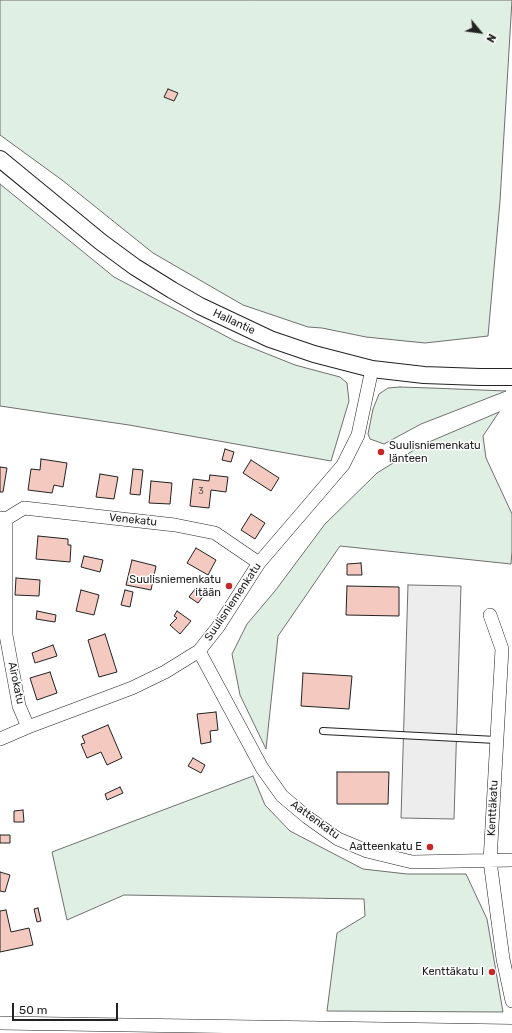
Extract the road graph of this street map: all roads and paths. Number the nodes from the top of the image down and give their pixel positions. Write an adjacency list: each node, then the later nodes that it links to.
1 (0, 158): 2 (street, Hallantie)
2 (372, 369): 3 (street, Hallantie); 5 (street, Suulisniemenkatu)
3 (512, 377)
4 (3, 519): 5 (street, Venekatu); 8 (street, Airokatu)
5 (259, 563): 7 (street, Suulisniemenkatu)
6 (490, 614): 11 (street, Kenttäkatu)
7 (199, 651): 8 (street, Suulisniemenkatu); 13 (street, Aattenkatu)
8 (28, 727): 10 (street, Suulisniemenkatu)
9 (323, 731): 11 (lane)
10 (0, 740)
11 (496, 740): 13 (street, Kenttäkatu)
12 (512, 860): 13 (street, Aattenkatu)
13 (490, 861): 14 (street, Kenttäkatu)
14 (512, 1002)
15 (0, 1023): 16 (street)
16 (512, 1031)

